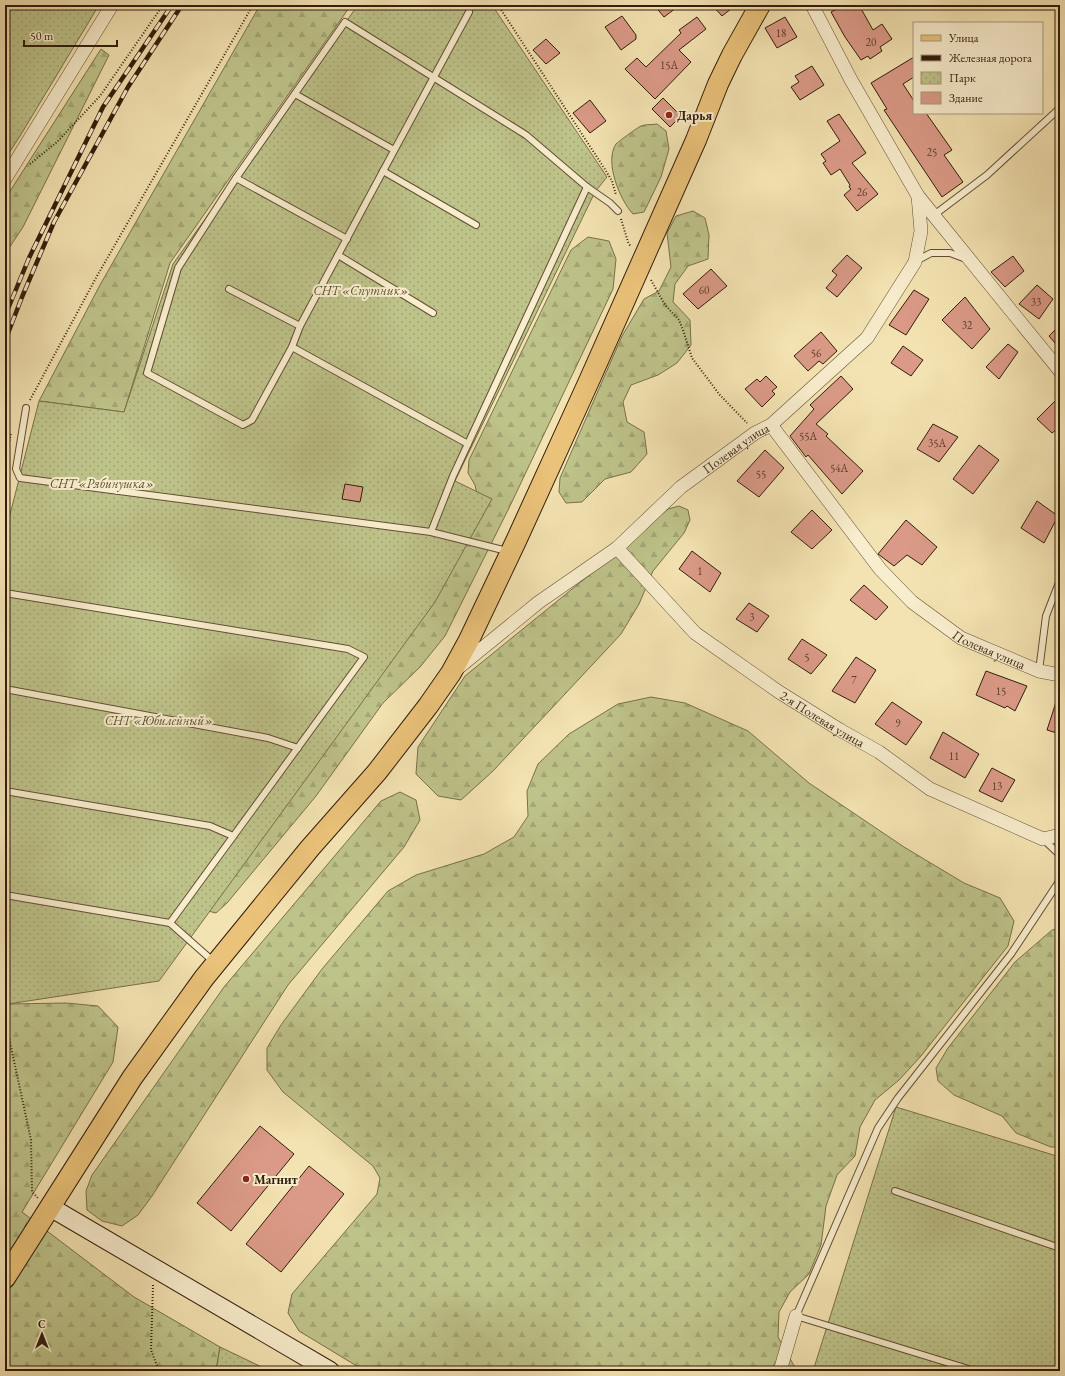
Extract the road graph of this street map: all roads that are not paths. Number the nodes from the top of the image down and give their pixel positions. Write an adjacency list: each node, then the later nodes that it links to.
1 (112, 5): 11 (street)
2 (760, 5): 31 (main road)
3 (812, 5): 13 (street)
4 (469, 12): 5 (lane)
5 (434, 77): 6 (lane); 8 (lane); 12 (lane)
6 (295, 94): 8 (lane); 10 (lane)
7 (1060, 108): 15 (lane)
8 (394, 150): 9 (lane)
9 (383, 171): 16 (lane); 17 (lane)
10 (236, 178): 17 (lane); 24 (lane)
11 (5, 179)
12 (587, 187): 14 (lane); 28 (lane)
13 (918, 196): 15 (street); 20 (street)
14 (618, 211)
15 (934, 215): 19 (street)
16 (476, 224)
17 (347, 239): 18 (lane)
18 (338, 255): 22 (lane); 23 (lane)
19 (972, 261): 20 (lane); 25 (street)
20 (915, 262): 27 (street)
21 (229, 289): 23 (lane)
22 (433, 313)
23 (300, 326): 24 (lane)
24 (292, 347): 28 (lane)
25 (1060, 370)
26 (26, 408): 29 (lane)
27 (771, 425): 30 (street, Полевая улица); 34 (street, Полевая улица)
28 (468, 444): 29 (lane)
29 (431, 532): 31 (lane)
30 (617, 548): 35 (street, Полевая улица); 42 (street, 2-я Полевая улица)
31 (511, 552): 35 (main road)
32 (1060, 580): 34 (lane)
33 (5, 593): 38 (lane)
34 (1039, 671): 36 (street, Полевая улица)
35 (451, 673): 47 (main road)
36 (1060, 675)
37 (5, 690): 38 (lane)
38 (298, 748): 41 (lane)
39 (5, 791): 41 (lane)
40 (1060, 835): 42 (street)
41 (233, 836): 46 (lane)
42 (1043, 839): 43 (lane)
43 (1060, 858)
44 (1060, 880): 52 (lane)
45 (5, 895): 46 (lane)
46 (170, 923): 47 (lane)
47 (215, 964): 49 (main road)
48 (895, 1191): 50 (lane)
49 (50, 1207): 51 (main road); 53 (street)
50 (1060, 1248)
51 (5, 1278)
52 (796, 1316): 54 (street); 55 (lane)
53 (330, 1371)
54 (780, 1371)
55 (975, 1371)

